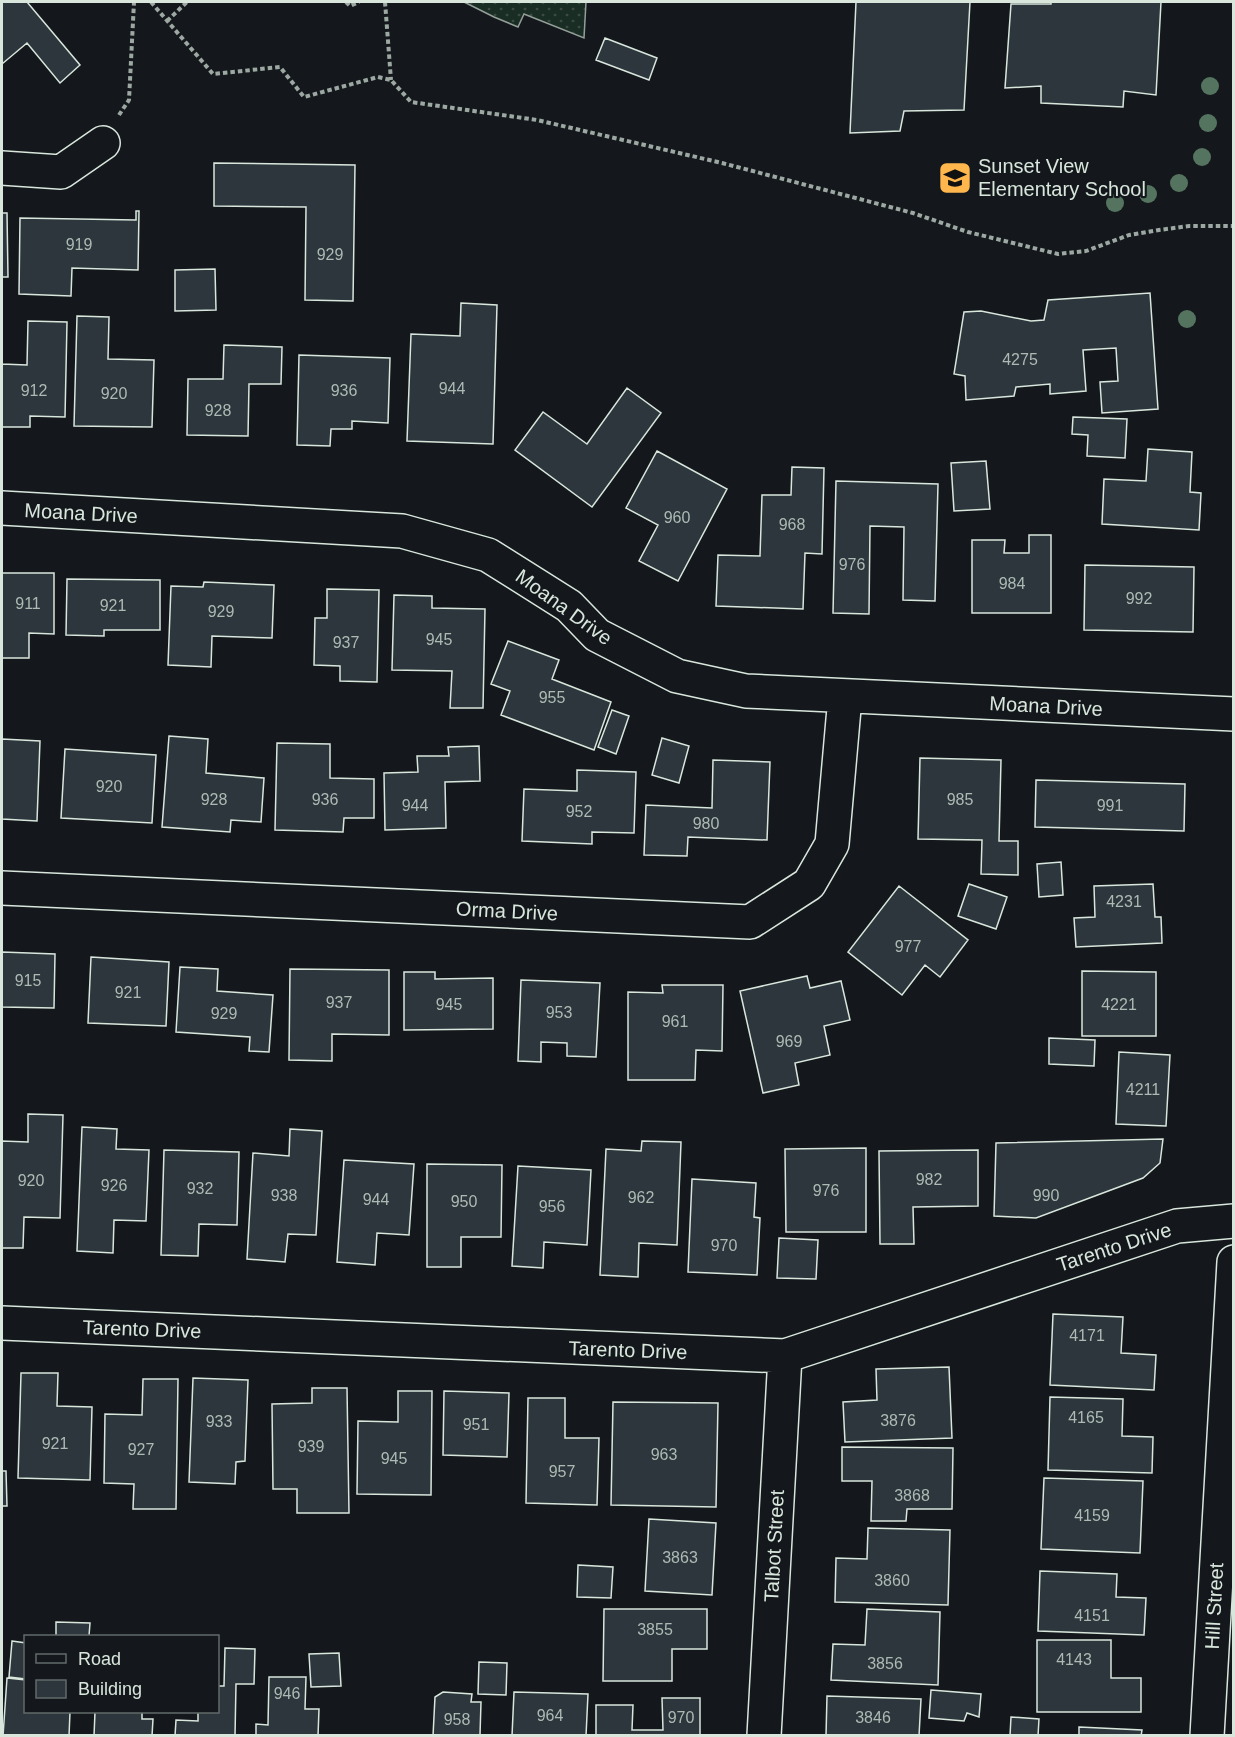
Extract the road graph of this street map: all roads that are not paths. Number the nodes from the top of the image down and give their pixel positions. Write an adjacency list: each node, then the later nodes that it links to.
1 (103, 142): 2 (street)
2 (2, 168)
3 (2, 508): 4 (street, Moana Drive)
4 (844, 697): 5 (street, Moana Drive); 6 (street, Orma Drive)
5 (1233, 714)
6 (2, 888)
7 (1233, 1221): 10 (street, Tarento Drive)
8 (1233, 1262): 11 (street, Hill Street)
9 (2, 1323): 10 (street, Tarento Drive)
10 (785, 1356): 12 (street, Talbot Street)
11 (1227, 1473): 13 (street, Hill Street)
12 (764, 1736)
13 (1207, 1736)

